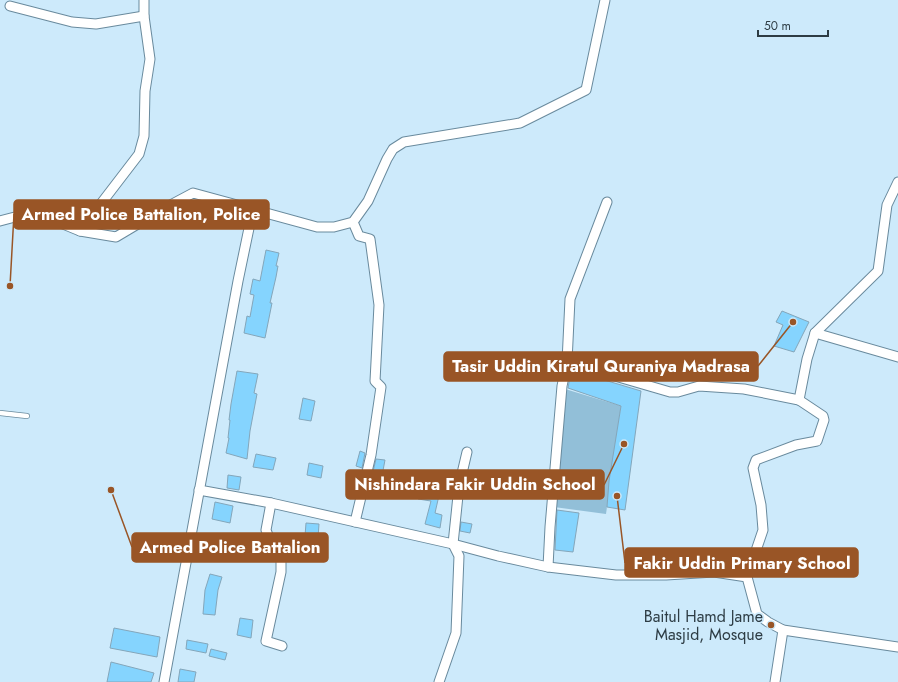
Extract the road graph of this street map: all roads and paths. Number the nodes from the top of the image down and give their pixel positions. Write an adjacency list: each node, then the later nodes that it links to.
1 (144, 0): 4 (street)
2 (605, 0): 9 (street)
3 (10, 6): 4 (street)
4 (144, 16): 10 (street)
5 (898, 182): 11 (street)
6 (607, 202): 13 (street)
7 (253, 209): 9 (street); 10 (street); 18 (street)
8 (0, 221): 10 (street)
9 (353, 222): 20 (street)
10 (80, 231)
11 (815, 333): 12 (street); 14 (street)
12 (898, 357)
13 (566, 362): 14 (street); 22 (street)
14 (799, 400): 23 (street)
15 (0, 413): 16 (lane)
16 (27, 416)
17 (467, 452): 21 (street)
18 (200, 490): 19 (street); 27 (street)
19 (271, 503): 20 (street); 25 (street)
20 (355, 522): 21 (street)
21 (453, 544): 22 (street); 28 (street)
22 (548, 568): 23 (street)
23 (747, 577): 24 (street)
24 (783, 630): 26 (street); 29 (street)
25 (282, 646)
26 (898, 647)
27 (164, 682)
28 (439, 682)
29 (775, 682)

